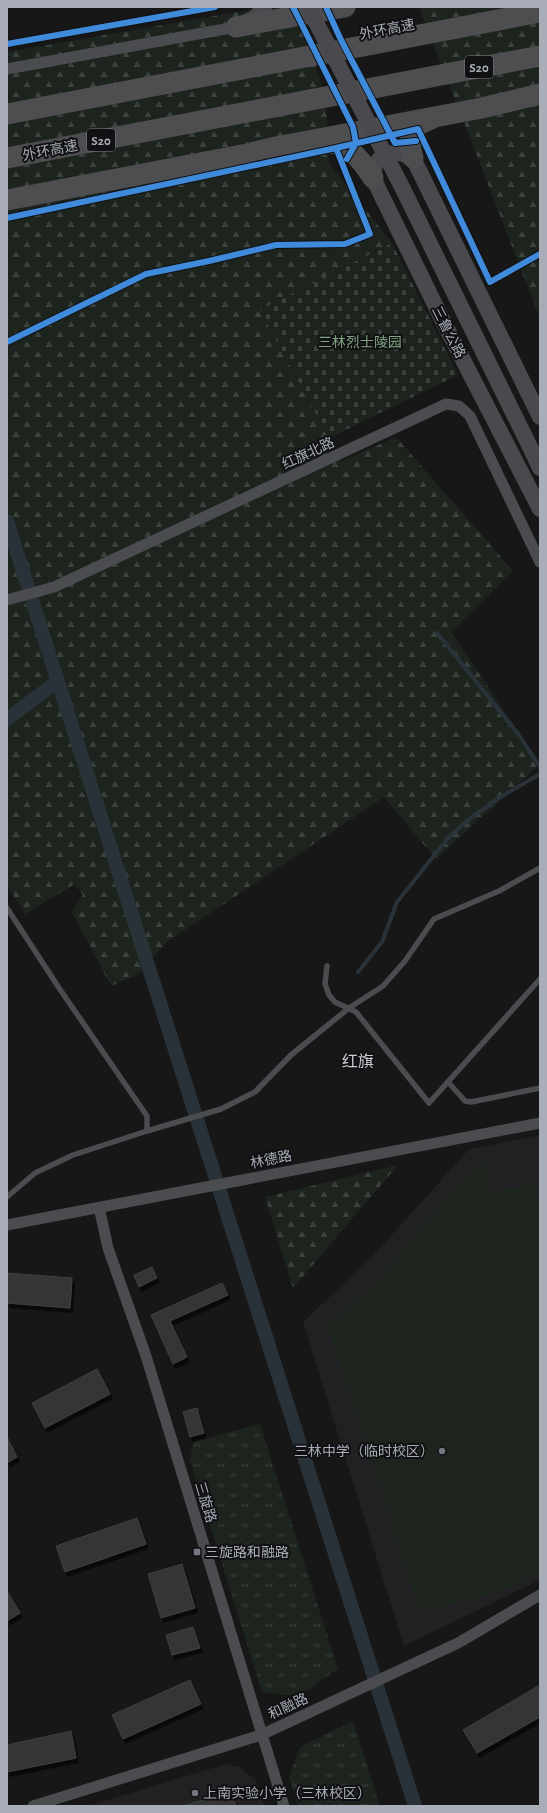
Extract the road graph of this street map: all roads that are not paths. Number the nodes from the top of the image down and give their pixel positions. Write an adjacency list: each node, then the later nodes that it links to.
1 (264, 7): 5 (main road)
2 (308, 7): 17 (main road, 三鲁公路, bridge)
3 (345, 7): 5 (highway)
4 (540, 12): 9 (highway, 外环高速)
5 (236, 27): 7 (street)
6 (540, 56): 12 (highway, 外环高速 / S20)
7 (7, 69)
8 (540, 94): 10 (highway)
9 (7, 114)
10 (438, 116): 11 (highway); 13 (highway)
11 (314, 140): 14 (highway); 15 (highway)
12 (7, 158)
13 (413, 158): 14 (main road); 16 (main road)
14 (373, 178): 18 (main road, 三鲁公路)
15 (7, 200)
16 (540, 417)
17 (540, 468)
18 (540, 509)
19 (540, 562): 20 (street, 红旗北路)
20 (8, 600)
21 (540, 868): 25 (lane)
22 (7, 908): 29 (lane)
23 (327, 966): 25 (lane)
24 (540, 979): 26 (lane)
25 (349, 1008): 26 (lane); 29 (lane)
26 (448, 1082): 27 (lane)
27 (540, 1088)
28 (540, 1123): 31 (street, 林德路)
29 (147, 1131): 30 (lane)
30 (7, 1197)
31 (99, 1207): 32 (street, 林德路); 34 (street, 三旋路)
32 (7, 1225)
33 (540, 1595): 34 (street, 和融路)
34 (261, 1735): 35 (street, 和融路); 36 (street, 三旋路)
35 (33, 1806)
36 (284, 1806)

